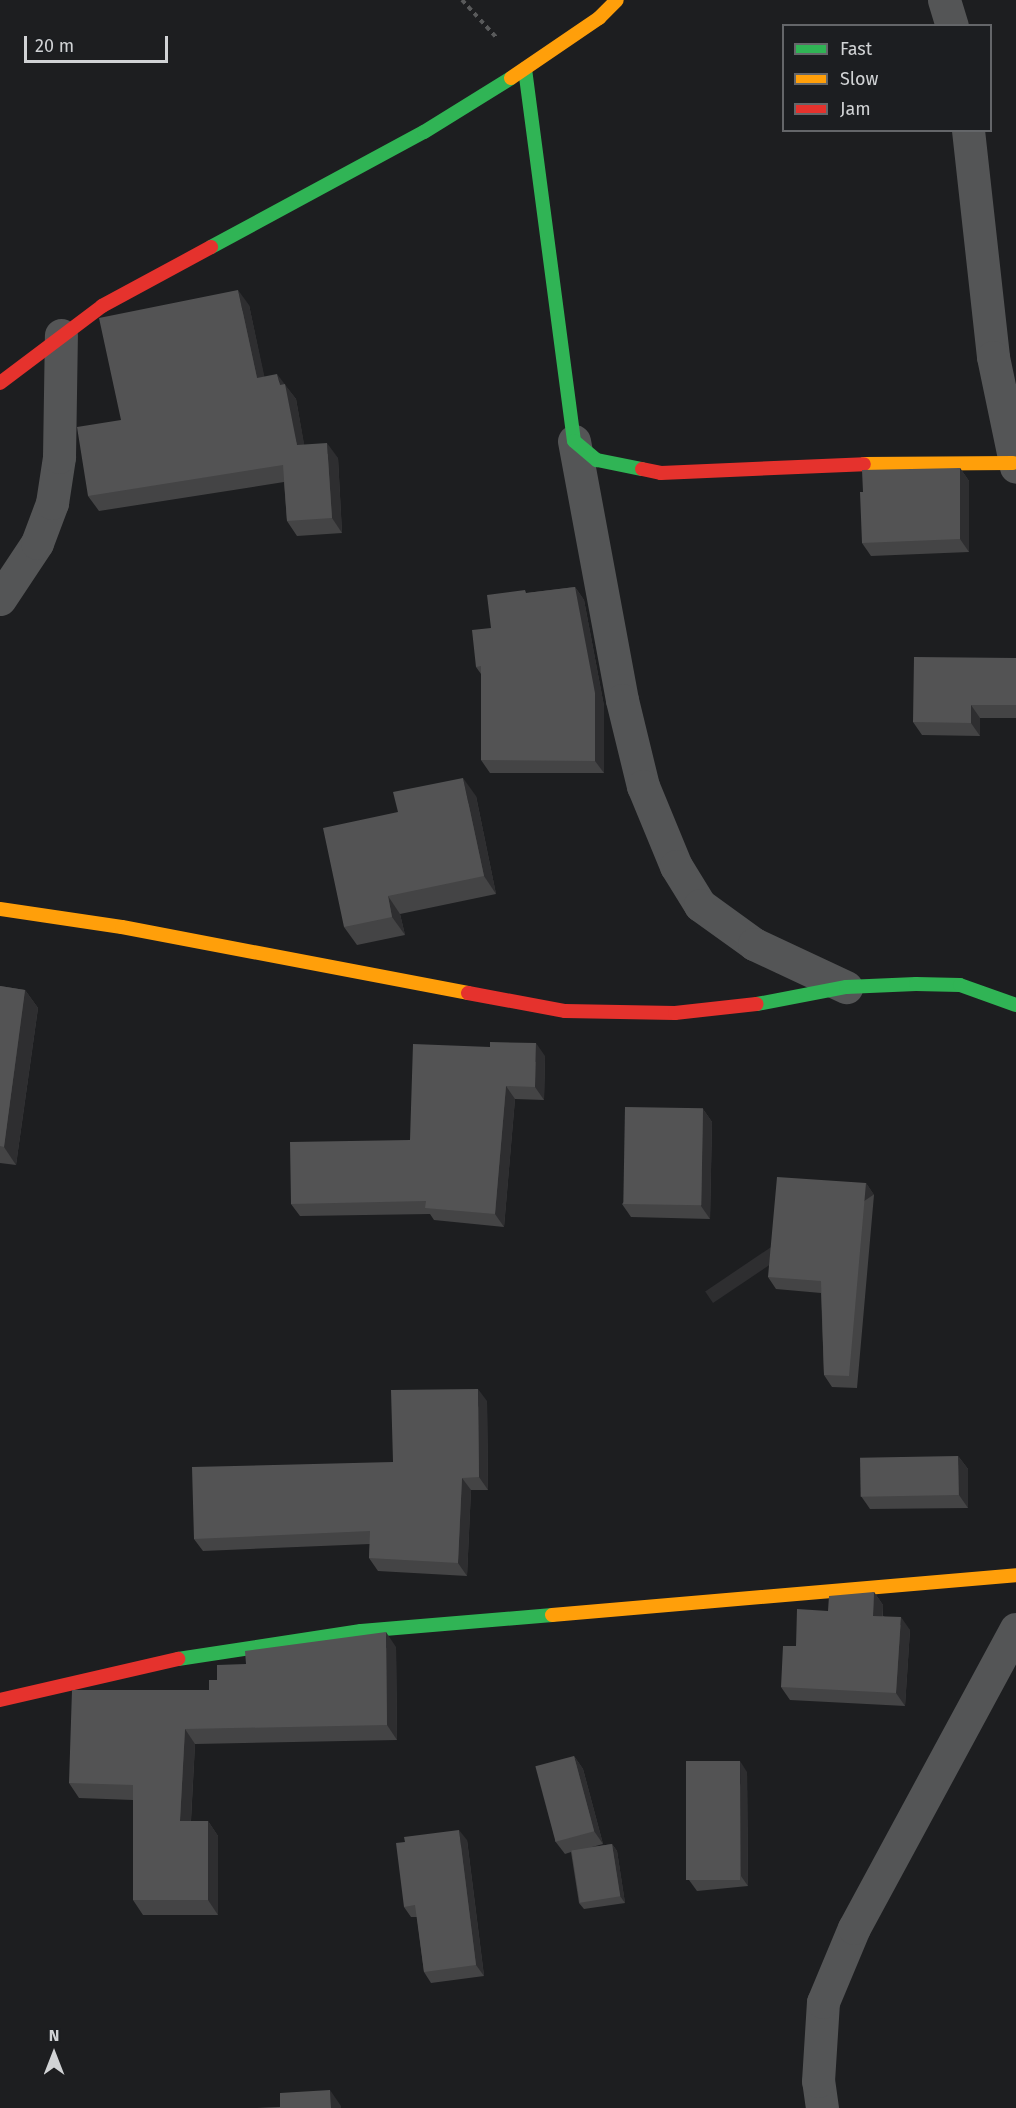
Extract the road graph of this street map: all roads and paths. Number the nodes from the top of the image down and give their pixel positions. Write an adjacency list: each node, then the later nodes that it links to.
1 (462, 0): 5 (path)
2 (617, 0): 5 (street)
3 (944, 0): 4 (street)
4 (951, 24)
5 (525, 69): 7 (street); 9 (street)
6 (968, 132): 10 (street)
7 (61, 335): 8 (street); 11 (street)
8 (0, 383)
9 (574, 441): 10 (street); 13 (street)
10 (1014, 465)
11 (0, 600)
12 (0, 909): 13 (street)
13 (846, 987): 14 (street)
14 (1016, 1005)
15 (1016, 1575): 17 (street)
16 (1016, 1629): 18 (street)
17 (0, 1700)
18 (822, 2108)

